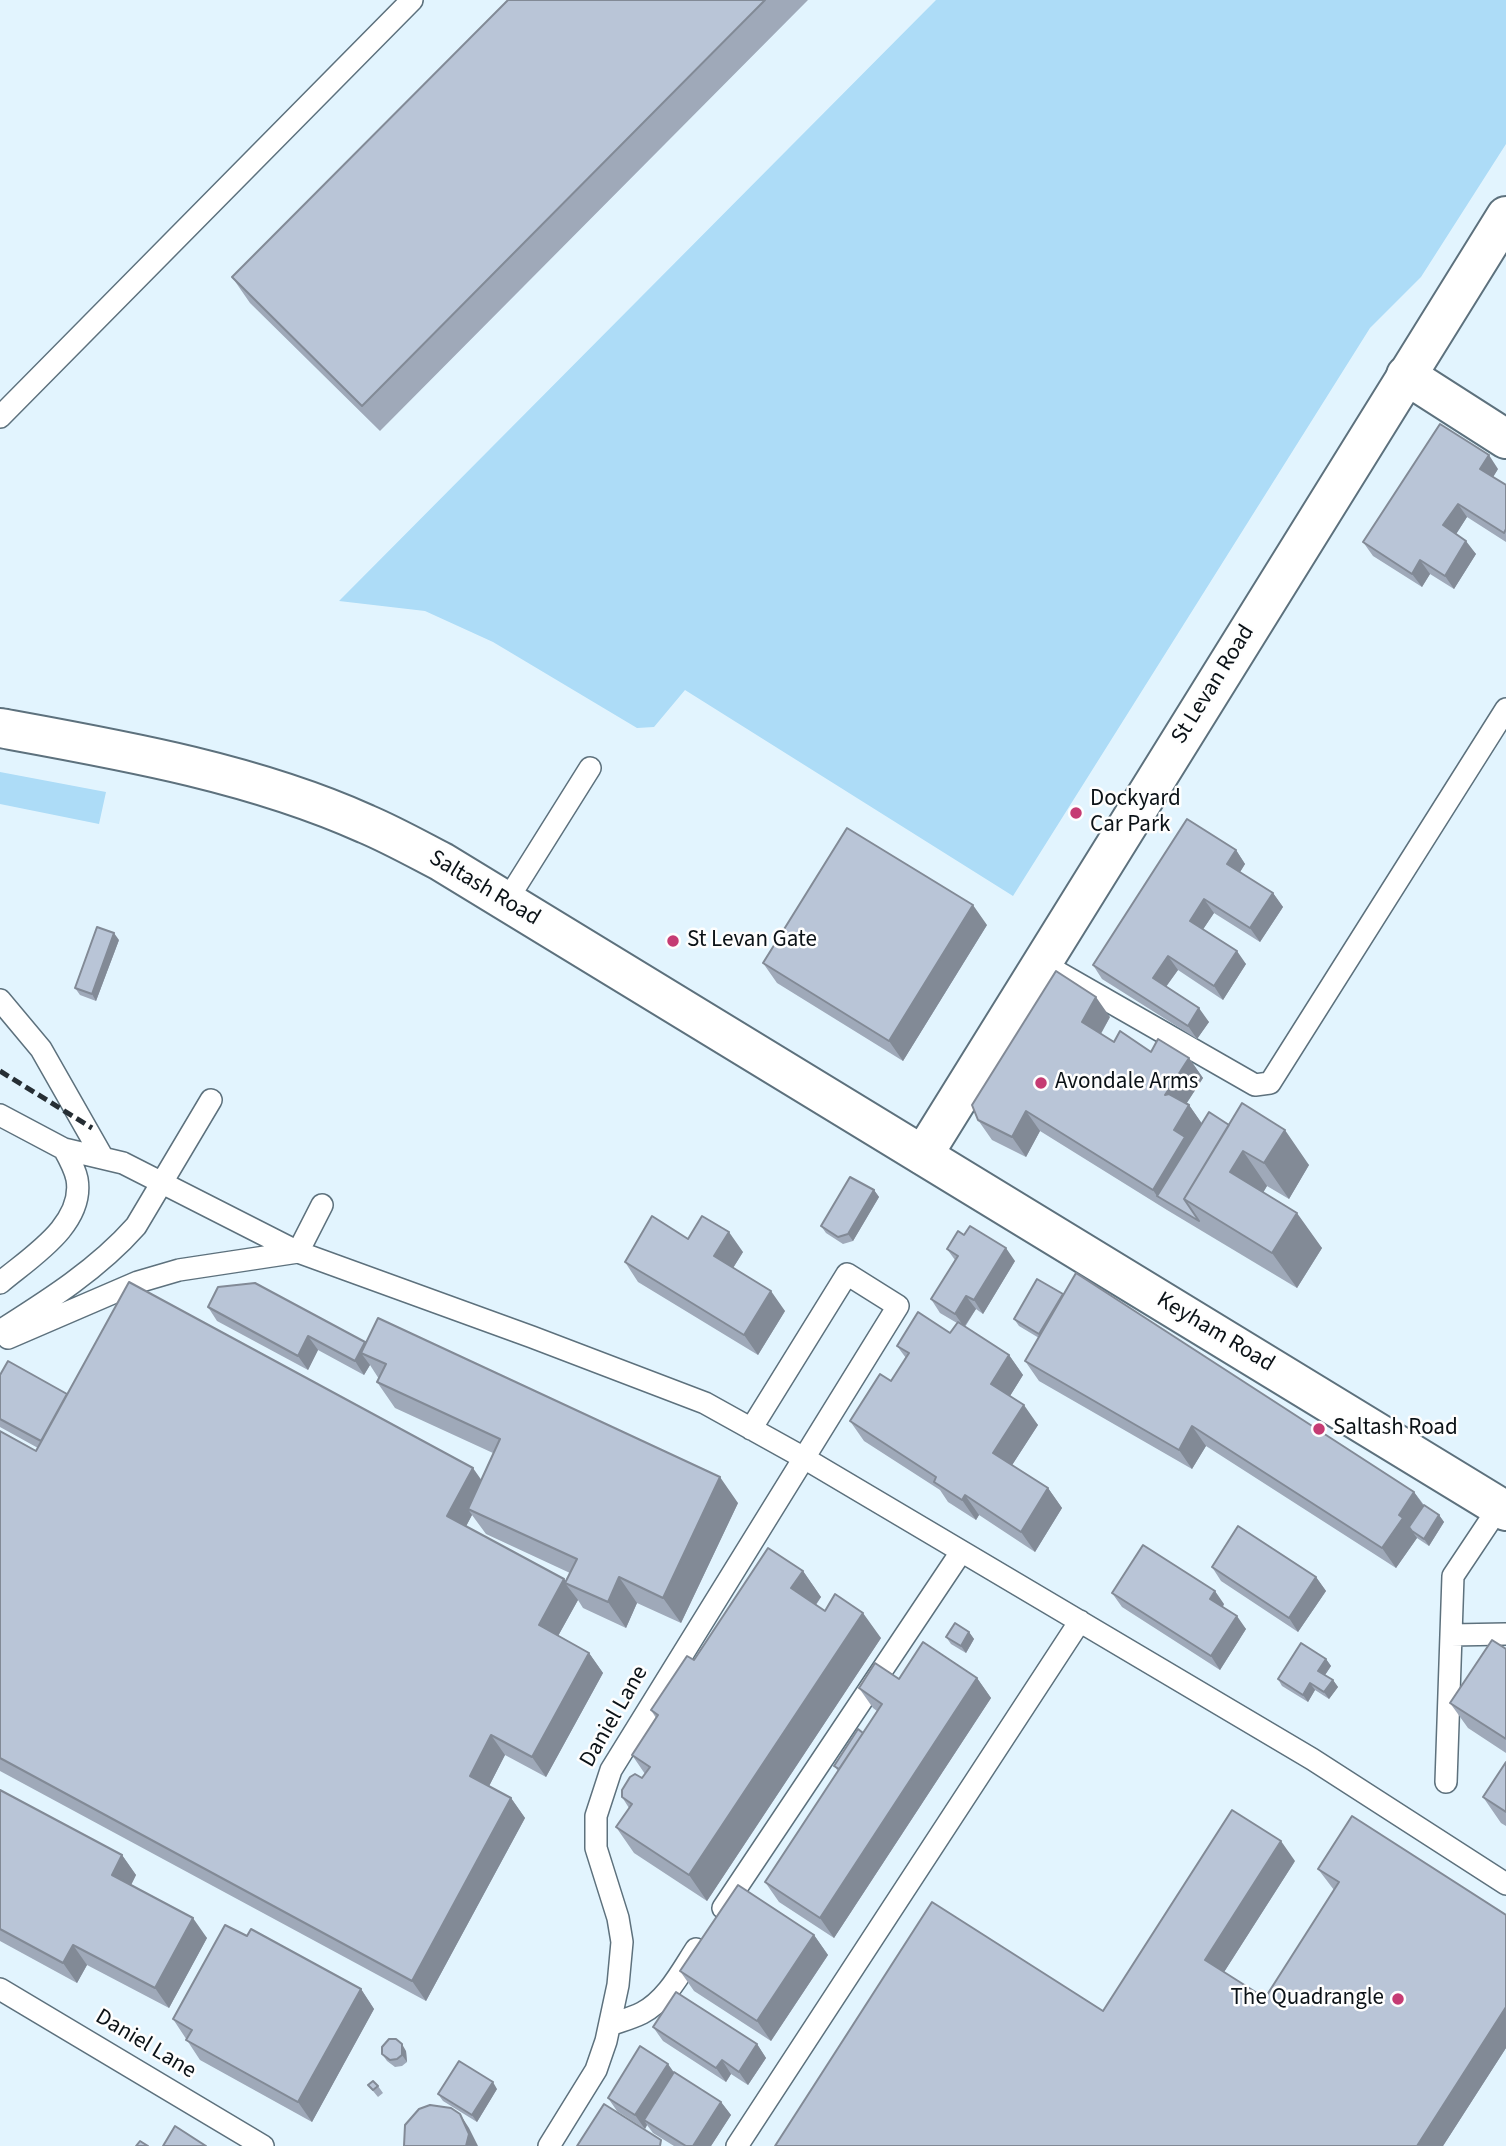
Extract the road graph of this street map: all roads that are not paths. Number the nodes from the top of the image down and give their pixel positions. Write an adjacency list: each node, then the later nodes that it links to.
1 (412, 0): 4 (lane)
2 (1506, 216): 3 (main road, St Levan Road)
3 (1406, 375): 5 (main road); 10 (main road, St Levan Road)
4 (0, 416)
5 (1506, 439)
6 (1506, 709): 10 (lane)
7 (0, 728): 9 (main road, Saltash Road)
8 (590, 768): 9 (lane)
9 (506, 902): 15 (main road, Saltash Road)
10 (1042, 963): 15 (main road, St Levan Road)
11 (0, 1000): 16 (lane)
12 (211, 1100): 17 (lane)
13 (0, 1115): 14 (lane)
14 (64, 1149): 16 (lane); 20 (lane)
15 (923, 1155): 25 (main road, Keyham Road)
16 (103, 1158): 17 (lane)
17 (162, 1183): 19 (lane); 21 (lane)
18 (322, 1205): 19 (lane)
19 (298, 1252): 22 (lane); 23 (lane)
20 (0, 1283)
21 (0, 1331)
22 (0, 1342)
23 (751, 1429): 24 (lane); 24 (lane, Daniel Lane)
24 (804, 1458): 26 (lane); 33 (lane, Daniel Lane)
25 (1503, 1509): 29 (lane)
26 (961, 1552): 27 (lane); 33 (lane)
27 (1080, 1621): 31 (lane); 36 (lane)
28 (1506, 1634): 29 (lane)
29 (1451, 1635): 30 (lane)
30 (1446, 1782)
31 (1506, 1884)
32 (0, 1989): 34 (lane, Daniel Lane)
33 (610, 2025): 35 (lane, Daniel Lane)
34 (263, 2146)
35 (549, 2146)
36 (737, 2146)

